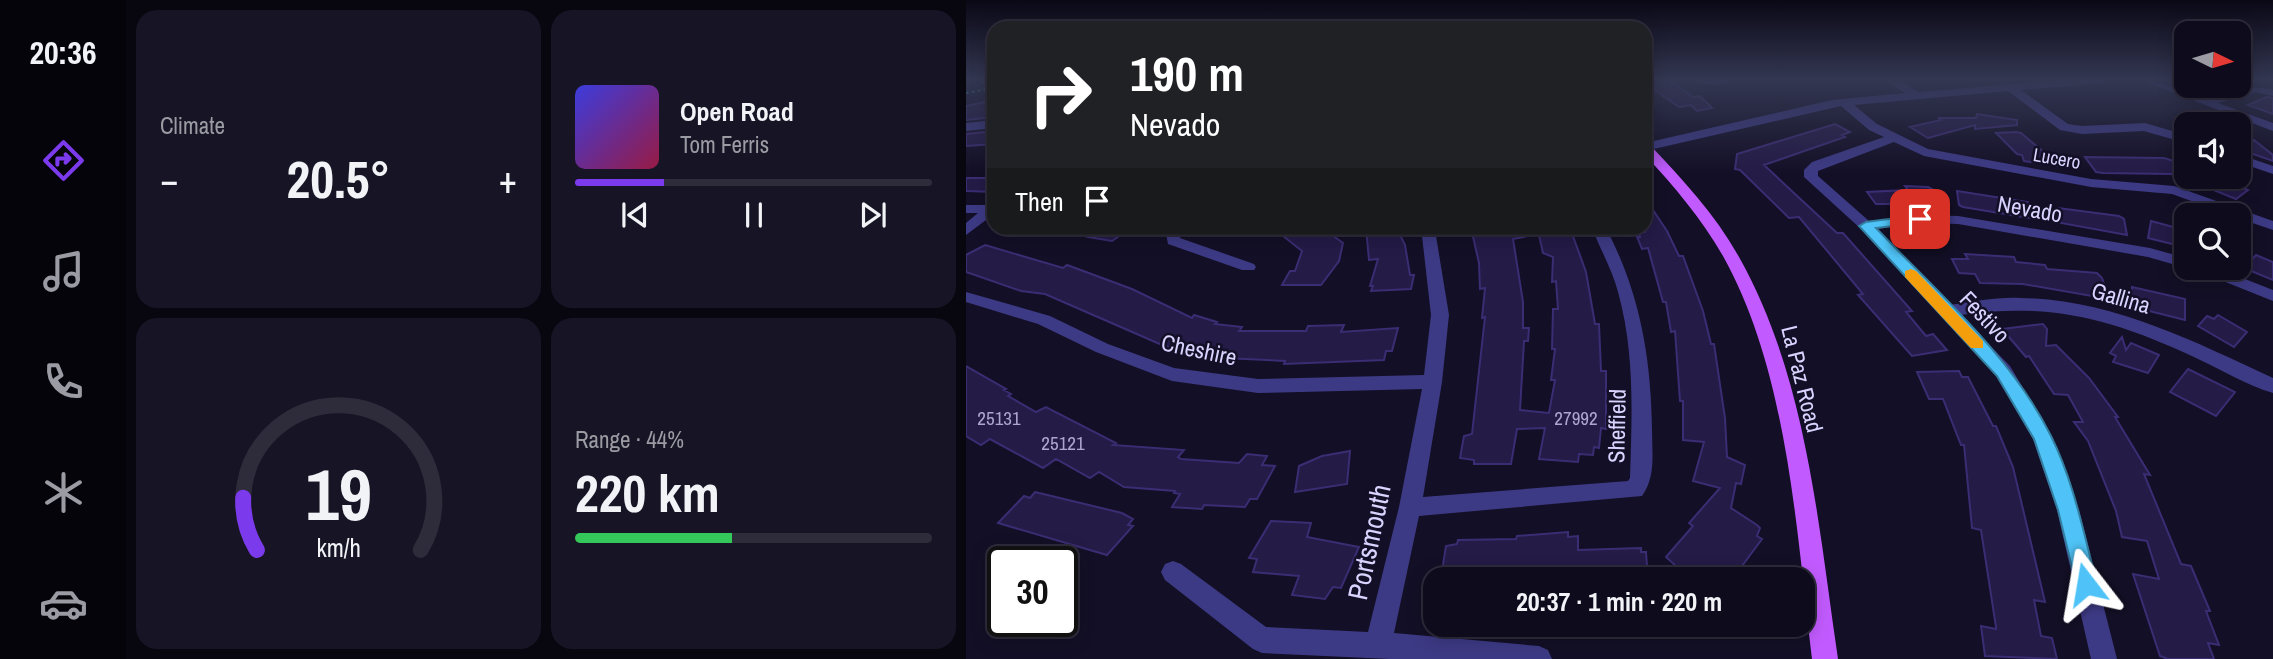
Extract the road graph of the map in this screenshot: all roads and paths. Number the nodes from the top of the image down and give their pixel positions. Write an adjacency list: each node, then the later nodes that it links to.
1 (1791, 111): 10 (street)
2 (1854, 111): 9 (street, Lucero)
3 (2042, 111): 8 (street)
4 (2227, 111): 7 (street)
5 (987, 125): 6 (street)
6 (966, 127)
7 (2273, 127)
8 (2174, 135)
9 (1893, 138): 13 (street, Lucero); 19 (street, Festivo)
10 (1652, 145)
11 (1976, 146): 13 (street)
12 (1652, 154): 37 (main road, La Paz Road)
13 (1967, 162): 20 (street, Lucero)
14 (2251, 162): 15 (street)
15 (2273, 170)
16 (966, 209): 17 (street)
17 (987, 209)
18 (987, 214): 21 (street)
19 (1866, 226): 25 (street, Nevado); 30 (street, Festivo)
20 (2273, 226)
21 (966, 231)
22 (1173, 235): 26 (street)
23 (1428, 235): 31 (street, Portsmouth)
24 (1602, 235): 33 (street, Sheffield)
25 (2174, 260)
26 (1248, 267)
27 (2234, 280): 28 (street)
28 (2273, 296)
29 (966, 297): 31 (street, Cheshire)
30 (1945, 311): 32 (street, Gallina); 38 (street, Festivo)
31 (1433, 382): 33 (street, Portsmouth)
32 (2273, 386)
33 (1410, 507): 35 (street, Portsmouth)
34 (1172, 572): 35 (street)
35 (1378, 645): 36 (street)
36 (1539, 659)
37 (1825, 659)
38 (2104, 659)

